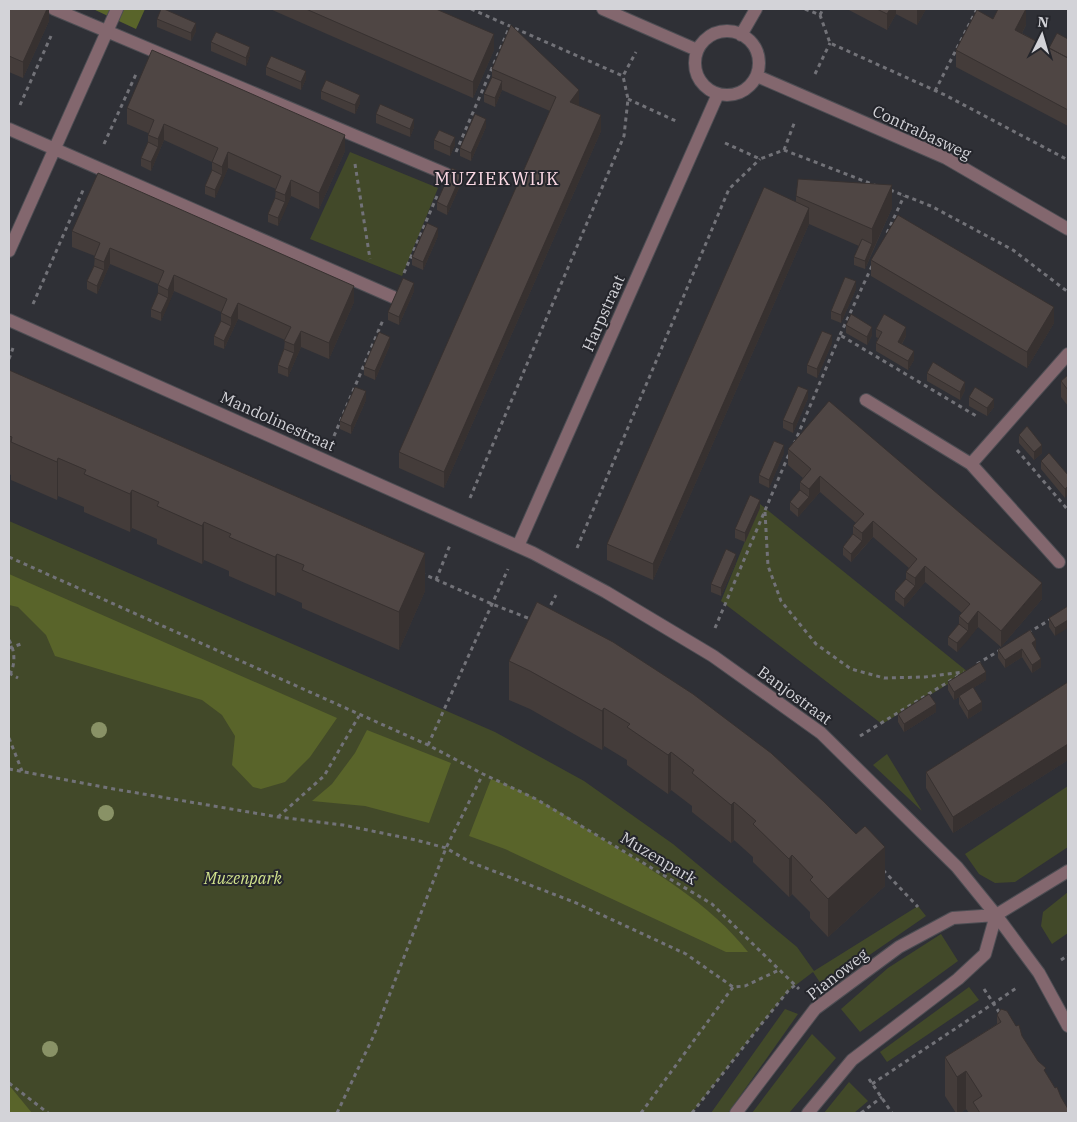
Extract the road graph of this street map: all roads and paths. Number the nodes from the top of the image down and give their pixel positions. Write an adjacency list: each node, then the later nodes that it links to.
1 (117, 9): 12 (street)
2 (472, 9): 10 (path)
3 (603, 9): 11 (street)
4 (756, 9): 13 (street)
5 (805, 9): 9 (path)
6 (823, 9): 9 (path)
7 (977, 9): 18 (path)
8 (58, 10): 12 (street); 21 (path)
9 (820, 15): 18 (path)
10 (510, 26): 16 (path); 28 (path)
11 (649, 29): 15 (street); 16 (path)
12 (107, 32): 14 (street); 24 (street)
13 (741, 35): 15 (street); 17 (street)
14 (147, 49): 23 (street); 27 (path)
15 (698, 50): 19 (street)
16 (623, 76): 20 (path)
17 (757, 76): 19 (street); 30 (street, Contrabasweg)
18 (935, 91): 26 (path)
19 (718, 94): 22 (street, Harpstraat)
20 (628, 99): 22 (path); 48 (path)
21 (9, 129): 24 (street)
22 (700, 132): 25 (path); 49 (street, Harpstraat)
23 (350, 134): 28 (street); 34 (path)
24 (55, 148): 27 (street); 32 (street)
25 (760, 159): 29 (path); 53 (path)
26 (1068, 160)
27 (94, 166): 34 (street); 38 (path)
28 (446, 174): 36 (path)
29 (904, 196): 31 (path); 35 (path)
30 (1068, 229)
31 (884, 240)
32 (9, 251)
33 (872, 266): 39 (path)
34 (375, 289): 36 (street)
35 (1068, 292)
36 (393, 297): 44 (path)
37 (9, 320): 38 (street, Mandolinestraat)
38 (23, 326): 41 (path); 44 (street, Mandolinestraat)
39 (840, 335): 43 (path); 47 (path)
40 (1068, 354): 43 (street)
41 (9, 359)
42 (866, 400): 45 (street)
43 (1000, 430): 45 (street); 46 (path)
44 (324, 460): 48 (street, Mandolinestraat)
45 (971, 464): 52 (street)
46 (1068, 510)
47 (765, 511): 65 (path); 66 (path)
48 (461, 520): 49 (street, Mandolinestraat); 55 (path)
49 (518, 546): 50 (street, Mandolinestraat); 56 (path)
50 (533, 552): 53 (street, Banjostraat)
51 (9, 557): 69 (path, Muzenpark)
52 (1058, 562)
53 (568, 571): 57 (path); 65 (street, Banjostraat)
54 (418, 572): 55 (path)
55 (436, 580): 56 (path)
56 (492, 604): 59 (path); 71 (path)
57 (546, 615)
58 (1052, 618): 60 (path)
59 (542, 623)
60 (1020, 638)
61 (9, 640): 63 (path)
62 (21, 644): 63 (path)
63 (11, 647): 67 (path)
64 (1004, 647): 66 (path)
65 (705, 652): 72 (street, Banjostraat)
66 (964, 672): 72 (path)
67 (9, 674): 68 (path)
68 (18, 678)
69 (359, 716): 71 (path, Muzenpark); 76 (path)
70 (9, 738): 74 (path)
71 (428, 746): 75 (path, Muzenpark)
72 (838, 749): 80 (street, Banjostraat)
73 (9, 768): 74 (path)
74 (22, 771): 76 (path)
75 (483, 774): 77 (path); 84 (path, Muzenpark)
76 (278, 817): 77 (path)
77 (446, 848): 87 (path); 95 (path)
78 (882, 868): 81 (path)
79 (1068, 871): 80 (street, Pianoweg)
80 (996, 915): 81 (street, Pianoweg); 83 (street); 85 (street, Banjostraat)
81 (940, 926): 98 (street, Pianoweg)
82 (1068, 955): 85 (path)
83 (971, 967): 88 (path); 99 (street)
84 (780, 970): 86 (path, Muzenpark); 87 (path)
85 (1039, 974): 88 (path); 90 (street, Banjostraat)
86 (796, 985): 97 (path, Pianoweg)
87 (733, 987): 96 (path)
88 (993, 1003): 89 (path); 92 (path)
89 (1003, 1019)
90 (1068, 1026)
91 (9, 1083): 94 (path)
92 (872, 1084)
93 (882, 1097): 100 (path)
94 (48, 1113)
95 (337, 1113)
96 (641, 1113)
97 (692, 1113)
98 (736, 1113)
99 (808, 1113)
100 (861, 1113)

